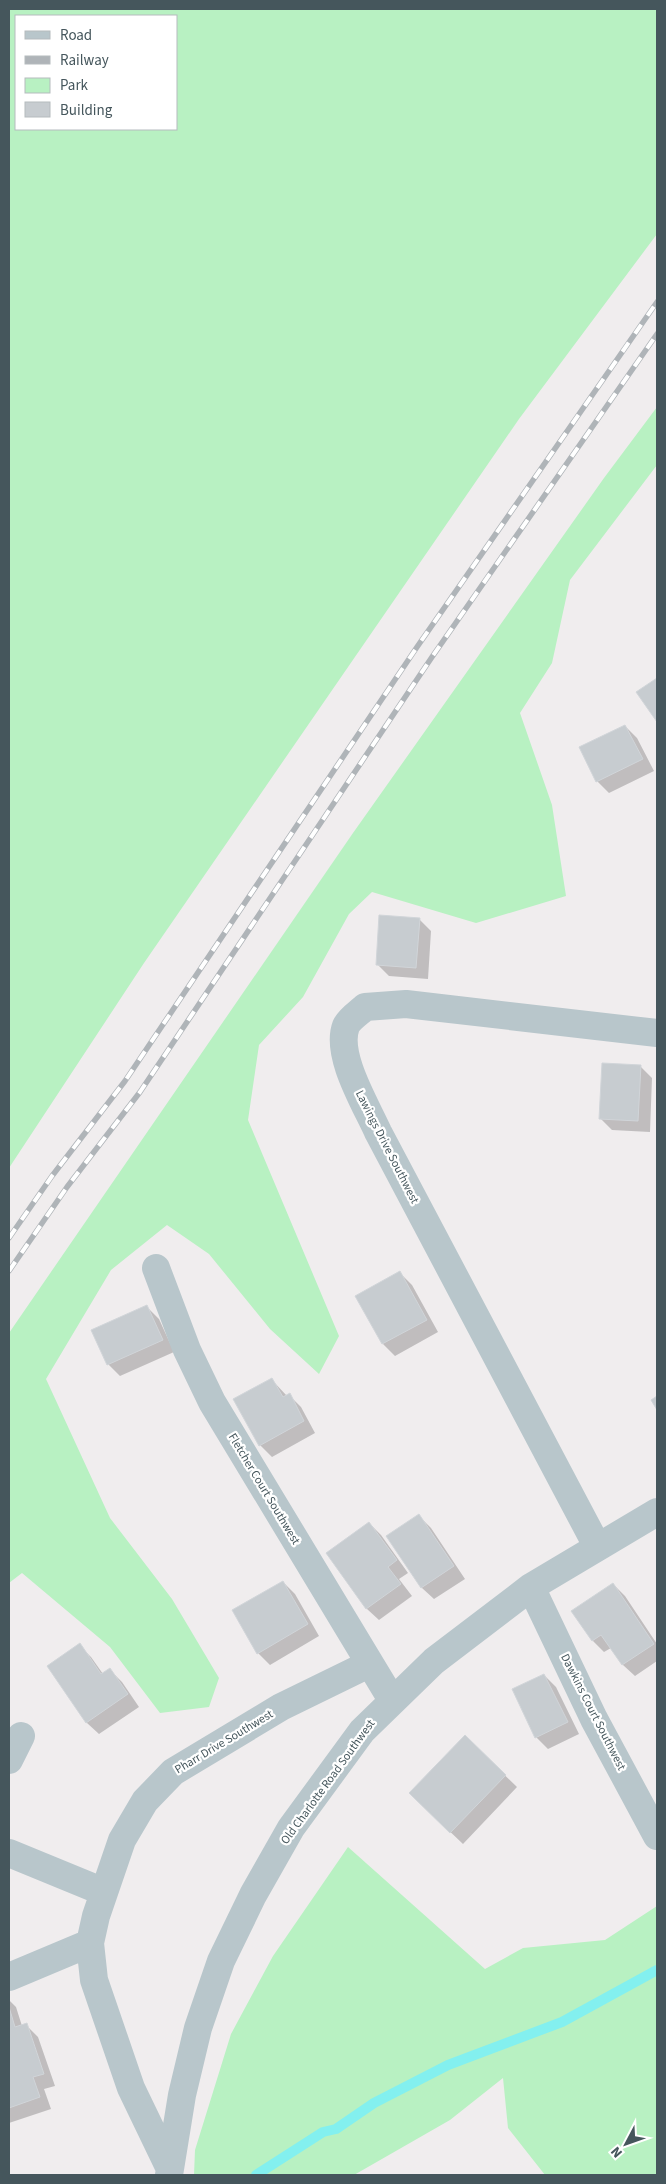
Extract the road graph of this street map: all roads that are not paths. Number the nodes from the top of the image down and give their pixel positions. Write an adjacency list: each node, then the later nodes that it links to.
1 (657, 1033): 4 (street, Lawings Drive Southwest)
2 (156, 1268): 6 (street, Fletcher Court Southwest)
3 (657, 1512): 4 (street, Old Charlotte Road Southwest)
4 (598, 1546): 5 (street, Old Charlotte Road Southwest)
5 (531, 1587): 7 (street, Old Charlotte Road Southwest); 10 (street, Dawkins Court Southwest)
6 (369, 1664): 7 (street, Fletcher Court Southwest); 12 (street, Pharr Drive Southwest)
7 (392, 1700): 15 (street, Old Charlotte Road Southwest)
8 (21, 1736): 9 (street)
9 (9, 1760)
10 (657, 1836)
11 (9, 1853): 12 (street)
12 (104, 1892): 13 (street, Pharr Drive Southwest)
13 (90, 1943): 14 (street); 15 (street, Pharr Drive Southwest)
14 (9, 1977)
15 (169, 2172)

